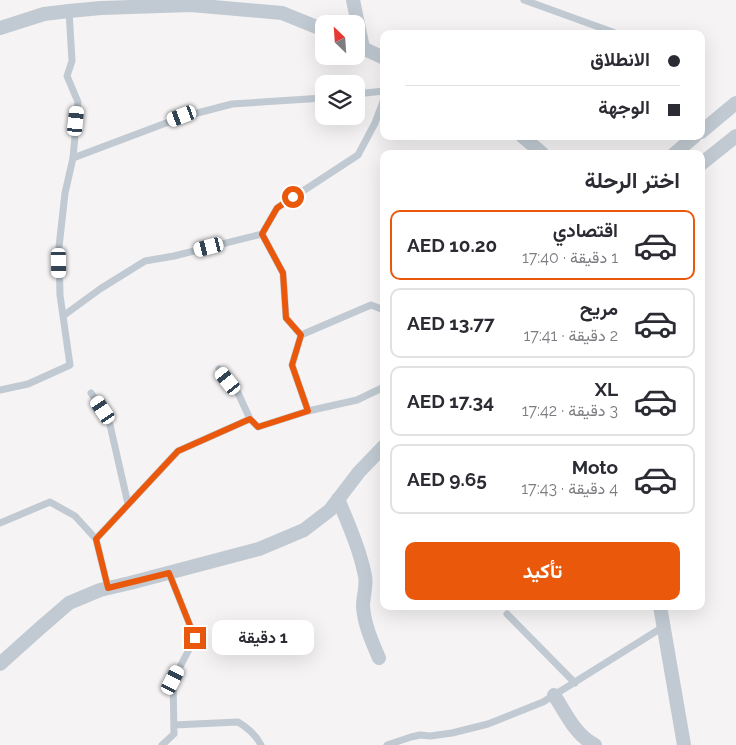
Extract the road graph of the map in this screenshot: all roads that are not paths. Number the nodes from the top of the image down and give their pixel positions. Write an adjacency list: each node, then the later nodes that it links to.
1 (353, 0): 5 (street)
2 (524, 0): 8 (lane)
3 (150, 3): 4 (street); 6 (street)
4 (69, 11): 7 (street); 22 (lane)
5 (355, 15)
6 (315, 26)
7 (0, 28)
8 (607, 30)
9 (365, 48): 10 (street)
10 (380, 56)
11 (380, 91): 12 (lane)
12 (365, 93)
13 (315, 99): 22 (lane)
14 (736, 104): 16 (street)
15 (380, 110): 24 (lane)
16 (705, 129)
17 (736, 136): 23 (street)
18 (527, 140): 20 (street)
19 (690, 140): 21 (street)
20 (538, 150)
21 (679, 150)
22 (73, 158): 26 (lane)
23 (705, 161)
24 (262, 234): 26 (lane); 27 (lane)
25 (380, 308): 27 (lane)
26 (63, 316): 30 (lane)
27 (301, 335): 32 (lane)
28 (219, 369): 33 (lane)
29 (380, 389): 32 (lane)
30 (0, 390)
31 (91, 393): 36 (lane)
32 (308, 411): 33 (lane)
33 (250, 419): 36 (lane)
34 (380, 450): 35 (street)
35 (338, 499): 39 (street); 44 (street)
36 (128, 504): 38 (lane)
37 (0, 523): 38 (lane)
38 (96, 539): 40 (lane)
39 (169, 573): 40 (street); 48 (lane)
40 (108, 588): 45 (street)
41 (661, 610): 43 (street)
42 (507, 614): 46 (lane)
43 (663, 627): 46 (lane); 49 (street)
44 (379, 658)
45 (0, 664)
46 (574, 683): 47 (lane)
47 (554, 695): 52 (lane); 53 (street)
48 (174, 725): 50 (lane); 51 (lane)
49 (679, 744)
50 (162, 745)
51 (261, 745)
52 (387, 745)
53 (595, 745)

